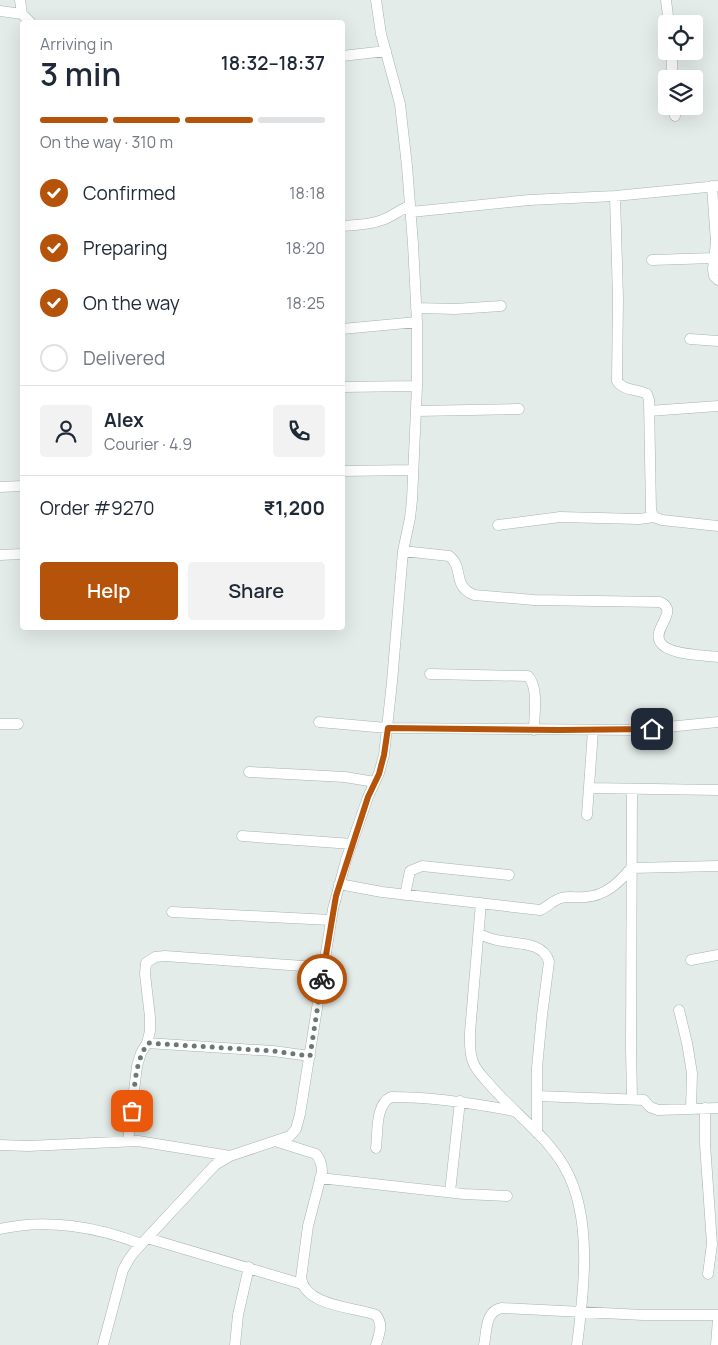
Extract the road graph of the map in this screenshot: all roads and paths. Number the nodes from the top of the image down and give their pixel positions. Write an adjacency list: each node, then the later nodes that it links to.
1 (20, 0): 5 (street)
2 (376, 0): 8 (street)
3 (666, 0): 6 (street)
4 (0, 11): 5 (street)
5 (22, 14): 7 (street)
6 (668, 15)
7 (28, 20)
8 (386, 51): 9 (street); 12 (street)
9 (345, 56)
10 (715, 186): 11 (street); 14 (street)
11 (615, 196): 12 (street); 28 (street)
12 (410, 209): 13 (street); 18 (street)
13 (345, 226)
14 (714, 258): 15 (street); 16 (street)
15 (652, 260)
16 (718, 280)
17 (501, 306): 18 (street)
18 (416, 308): 19 (street)
19 (417, 322): 20 (street); 24 (street)
20 (345, 330)
21 (690, 339): 22 (street)
22 (718, 341)
23 (345, 386): 24 (street)
24 (417, 386): 27 (street)
25 (718, 406): 28 (street)
26 (519, 409): 27 (street)
27 (416, 411): 29 (street)
28 (649, 411): 33 (street)
29 (413, 470): 30 (street); 36 (street)
30 (345, 471)
31 (20, 486): 32 (street)
32 (0, 487)
33 (654, 517): 34 (street); 35 (street)
34 (498, 525)
35 (718, 526)
36 (403, 551): 39 (street); 45 (street)
37 (20, 554): 38 (street)
38 (0, 555)
39 (718, 657)
40 (430, 674): 46 (street)
41 (319, 722): 45 (street)
42 (718, 722): 47 (street)
43 (0, 724): 44 (street)
44 (18, 724)
45 (388, 728): 46 (street); 49 (street)
46 (534, 730): 47 (street)
47 (593, 730): 50 (street)
48 (249, 772): 49 (street)
49 (375, 782): 55 (street)
50 (589, 788): 51 (street); 53 (street)
51 (632, 788): 52 (street); 57 (street)
52 (718, 790)
53 (587, 816)
54 (242, 836): 55 (street)
55 (352, 844): 59 (street)
56 (718, 866): 57 (street)
57 (631, 868): 61 (street); 72 (street)
58 (509, 875): 60 (street)
59 (339, 884): 60 (street); 63 (street)
60 (404, 895): 61 (street)
61 (481, 903): 64 (street)
62 (172, 912): 63 (street)
63 (331, 920): 67 (street)
64 (479, 934): 71 (street); 77 (street)
65 (718, 955): 66 (street)
66 (691, 960)
67 (324, 970): 69 (street); 70 (street)
68 (679, 1010): 76 (street)
69 (148, 1043): 70 (street); 79 (street)
70 (310, 1056): 80 (street)
71 (537, 1096): 72 (street); 78 (street)
72 (632, 1100): 76 (street)
73 (460, 1101): 77 (street); 82 (street); 85 (street)
74 (705, 1108): 75 (street); 76 (street); 90 (street)
75 (718, 1108)
76 (691, 1109)
77 (514, 1111): 78 (street)
78 (536, 1133): 92 (street)
79 (128, 1141): 81 (street); 83 (street)
80 (278, 1142): 83 (street); 84 (street)
81 (0, 1145)
82 (376, 1148)
83 (230, 1156): 88 (street)
84 (320, 1178): 85 (street); 91 (street)
85 (450, 1192): 86 (street)
86 (507, 1196)
87 (0, 1229): 88 (street)
88 (144, 1241): 89 (street); 95 (street)
89 (249, 1267): 91 (street); 96 (street)
90 (708, 1274)
91 (302, 1284): 97 (street)
92 (582, 1312): 93 (street); 98 (street); 99 (street)
93 (718, 1315)
94 (718, 1319): 100 (street)
95 (103, 1345)
96 (235, 1345)
97 (376, 1345)
98 (484, 1345)
99 (577, 1345)
100 (716, 1345)

